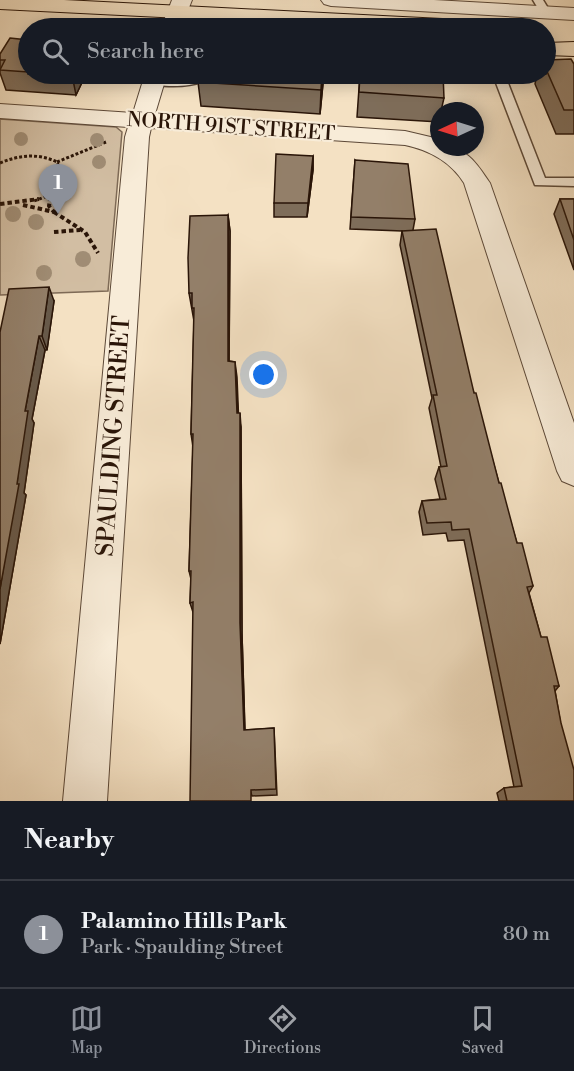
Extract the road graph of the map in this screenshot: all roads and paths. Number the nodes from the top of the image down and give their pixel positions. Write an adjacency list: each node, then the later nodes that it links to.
1 (331, 0): 3 (street)
2 (0, 3): 4 (main road)
3 (436, 4): 5 (street)
4 (177, 13): 7 (main road)
5 (543, 14): 6 (street)
6 (574, 14)
7 (285, 18)
8 (0, 21): 10 (main road)
9 (556, 21): 11 (main road)
10 (18, 22)
11 (574, 30)
12 (556, 48): 13 (main road)
13 (574, 49)
14 (556, 76): 15 (lane)
15 (574, 76)
16 (153, 84): 19 (street, SPAULDING STREET)
17 (503, 84): 23 (lane)
18 (0, 111): 19 (street, NORTH 91ST STREET)
19 (140, 120): 31 (street, NORTH 91ST STREET); 32 (street, SPAULDING STREET)
20 (109, 140): 21 (path)
21 (57, 162): 22 (path); 24 (path)
22 (0, 163)
23 (574, 182)
24 (51, 195): 26 (path); 27 (path)
25 (0, 204): 26 (path)
26 (20, 205): 27 (path)
27 (54, 212): 28 (path)
28 (81, 230): 29 (path); 30 (path)
29 (54, 232)
30 (99, 256)
31 (574, 471)
32 (85, 801)

